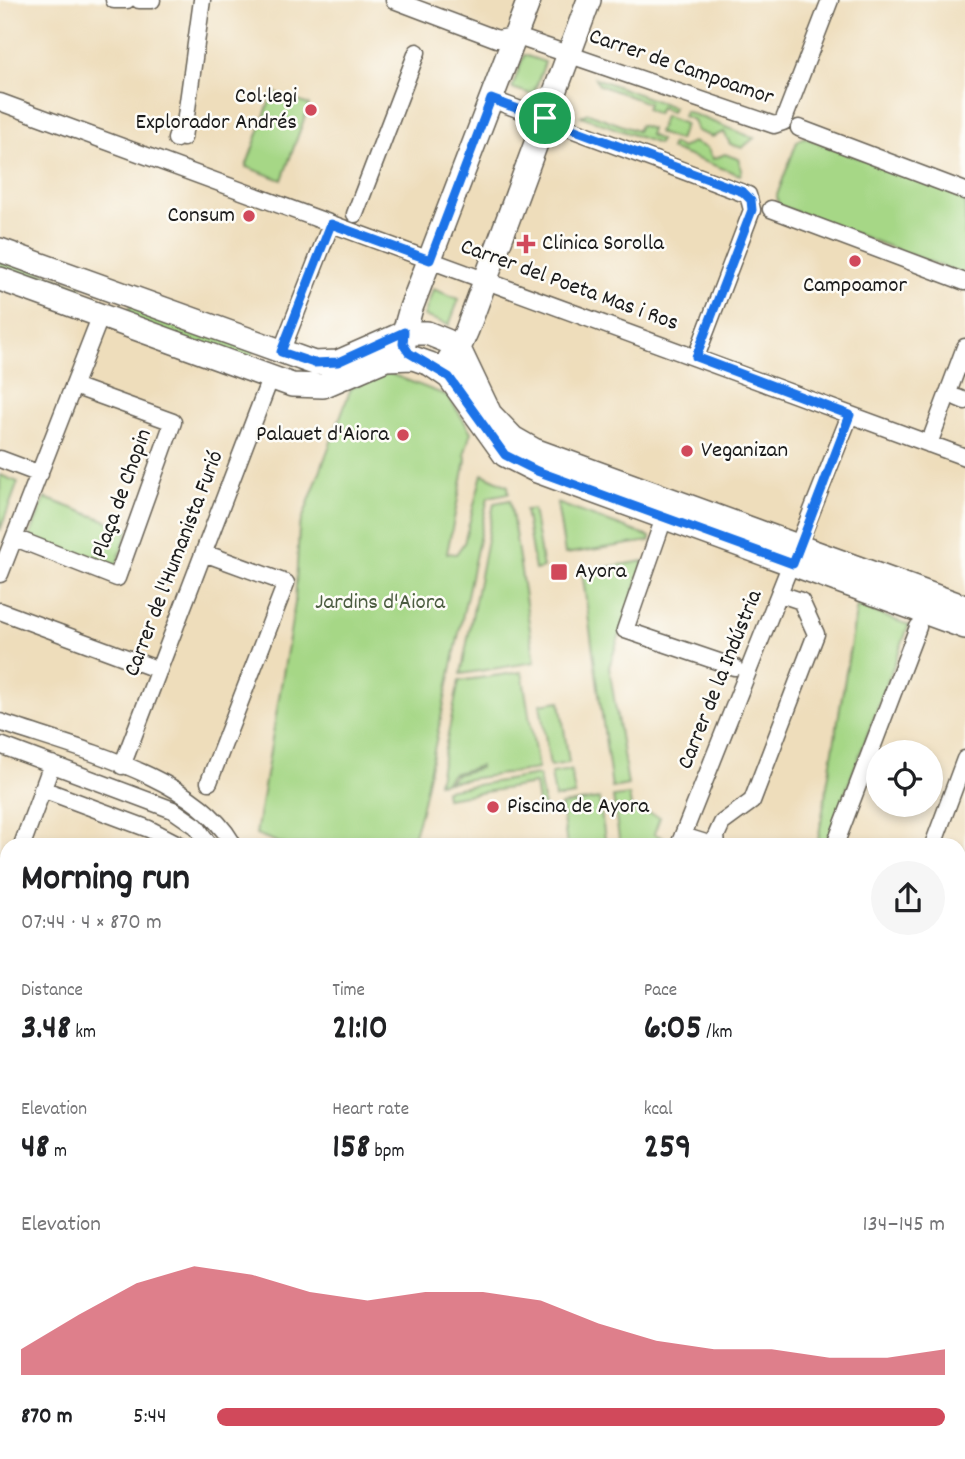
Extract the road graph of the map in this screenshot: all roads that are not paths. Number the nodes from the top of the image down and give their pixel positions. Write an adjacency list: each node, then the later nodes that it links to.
1 (114, 0): 2 (street)
2 (127, 0)
3 (139, 0): 4 (street)
4 (152, 0)
5 (201, 0): 17 (street)
6 (394, 0): 10 (street)
7 (529, 0): 10 (street)
8 (589, 0): 12 (street)
9 (830, 0): 12 (street, Carrer de Campoamor)
10 (515, 36): 12 (street, Carrer de Campoamor); 13 (street)
11 (417, 52): 20 (street)
12 (569, 53): 15 (street)
13 (491, 99): 15 (street); 23 (street)
14 (0, 102): 21 (street, Carrer del Poeta Mas i Ros)
15 (545, 118): 25 (street); 33 (street)
16 (799, 128): 18 (street)
17 (176, 139)
18 (965, 191)
19 (771, 209): 26 (street)
20 (355, 214)
21 (331, 224): 23 (street, Carrer del Poeta Mas i Ros); 32 (street)
22 (0, 250): 27 (street)
23 (430, 260): 25 (street, Carrer del Poeta Mas i Ros); 29 (street)
24 (0, 279): 28 (street)
25 (484, 280): 30 (street); 33 (street, Carrer del Poeta Mas i Ros)
26 (965, 282)
27 (110, 290): 28 (street); 32 (street)
28 (101, 315): 35 (street); 36 (street)
29 (404, 332): 30 (street); 32 (street); 34 (street)
30 (463, 339): 34 (street); 45 (street)
31 (965, 347): 38 (street)
32 (281, 352)
33 (696, 357): 37 (street, Carrer del Poeta Mas i Ros)
34 (422, 361): 35 (street); 42 (street)
35 (270, 379): 44 (street, Carrer de l'Humanista Furió)
36 (74, 386): 41 (street); 43 (street, Plaça de Chopin)
37 (850, 415): 38 (street, Carrer del Poeta Mas i Ros); 45 (street, Carrer de la Indústria)
38 (929, 444): 39 (street, Carrer del Poeta Mas i Ros)
39 (965, 457)
40 (0, 458): 41 (street)
41 (40, 474): 43 (street)
42 (666, 515): 45 (street); 52 (street)
43 (15, 538): 46 (street)
44 (204, 553): 53 (street, Carrer de l'Humanista Furió); 59 (street)
45 (796, 555): 47 (street, Carrer de la Indústria); 48 (street); 51 (street)
46 (0, 574)
47 (780, 594): 65 (street, Carrer de la Indústria); 66 (street)
48 (965, 607)
49 (0, 611): 53 (street)
50 (918, 626): 67 (street)
51 (965, 627)
52 (734, 667)
53 (159, 670): 58 (street, Carrer de l'Humanista Furió)
54 (0, 722): 58 (street)
55 (0, 745): 57 (street)
56 (965, 759): 68 (street)
57 (52, 764): 60 (street); 63 (street)
58 (122, 766): 64 (street)
59 (209, 782)
60 (42, 789): 61 (street); 62 (street)
61 (24, 838)
62 (166, 838)
63 (204, 838)
64 (232, 838)
65 (682, 838)
66 (715, 838)
67 (838, 838)
68 (936, 838)

